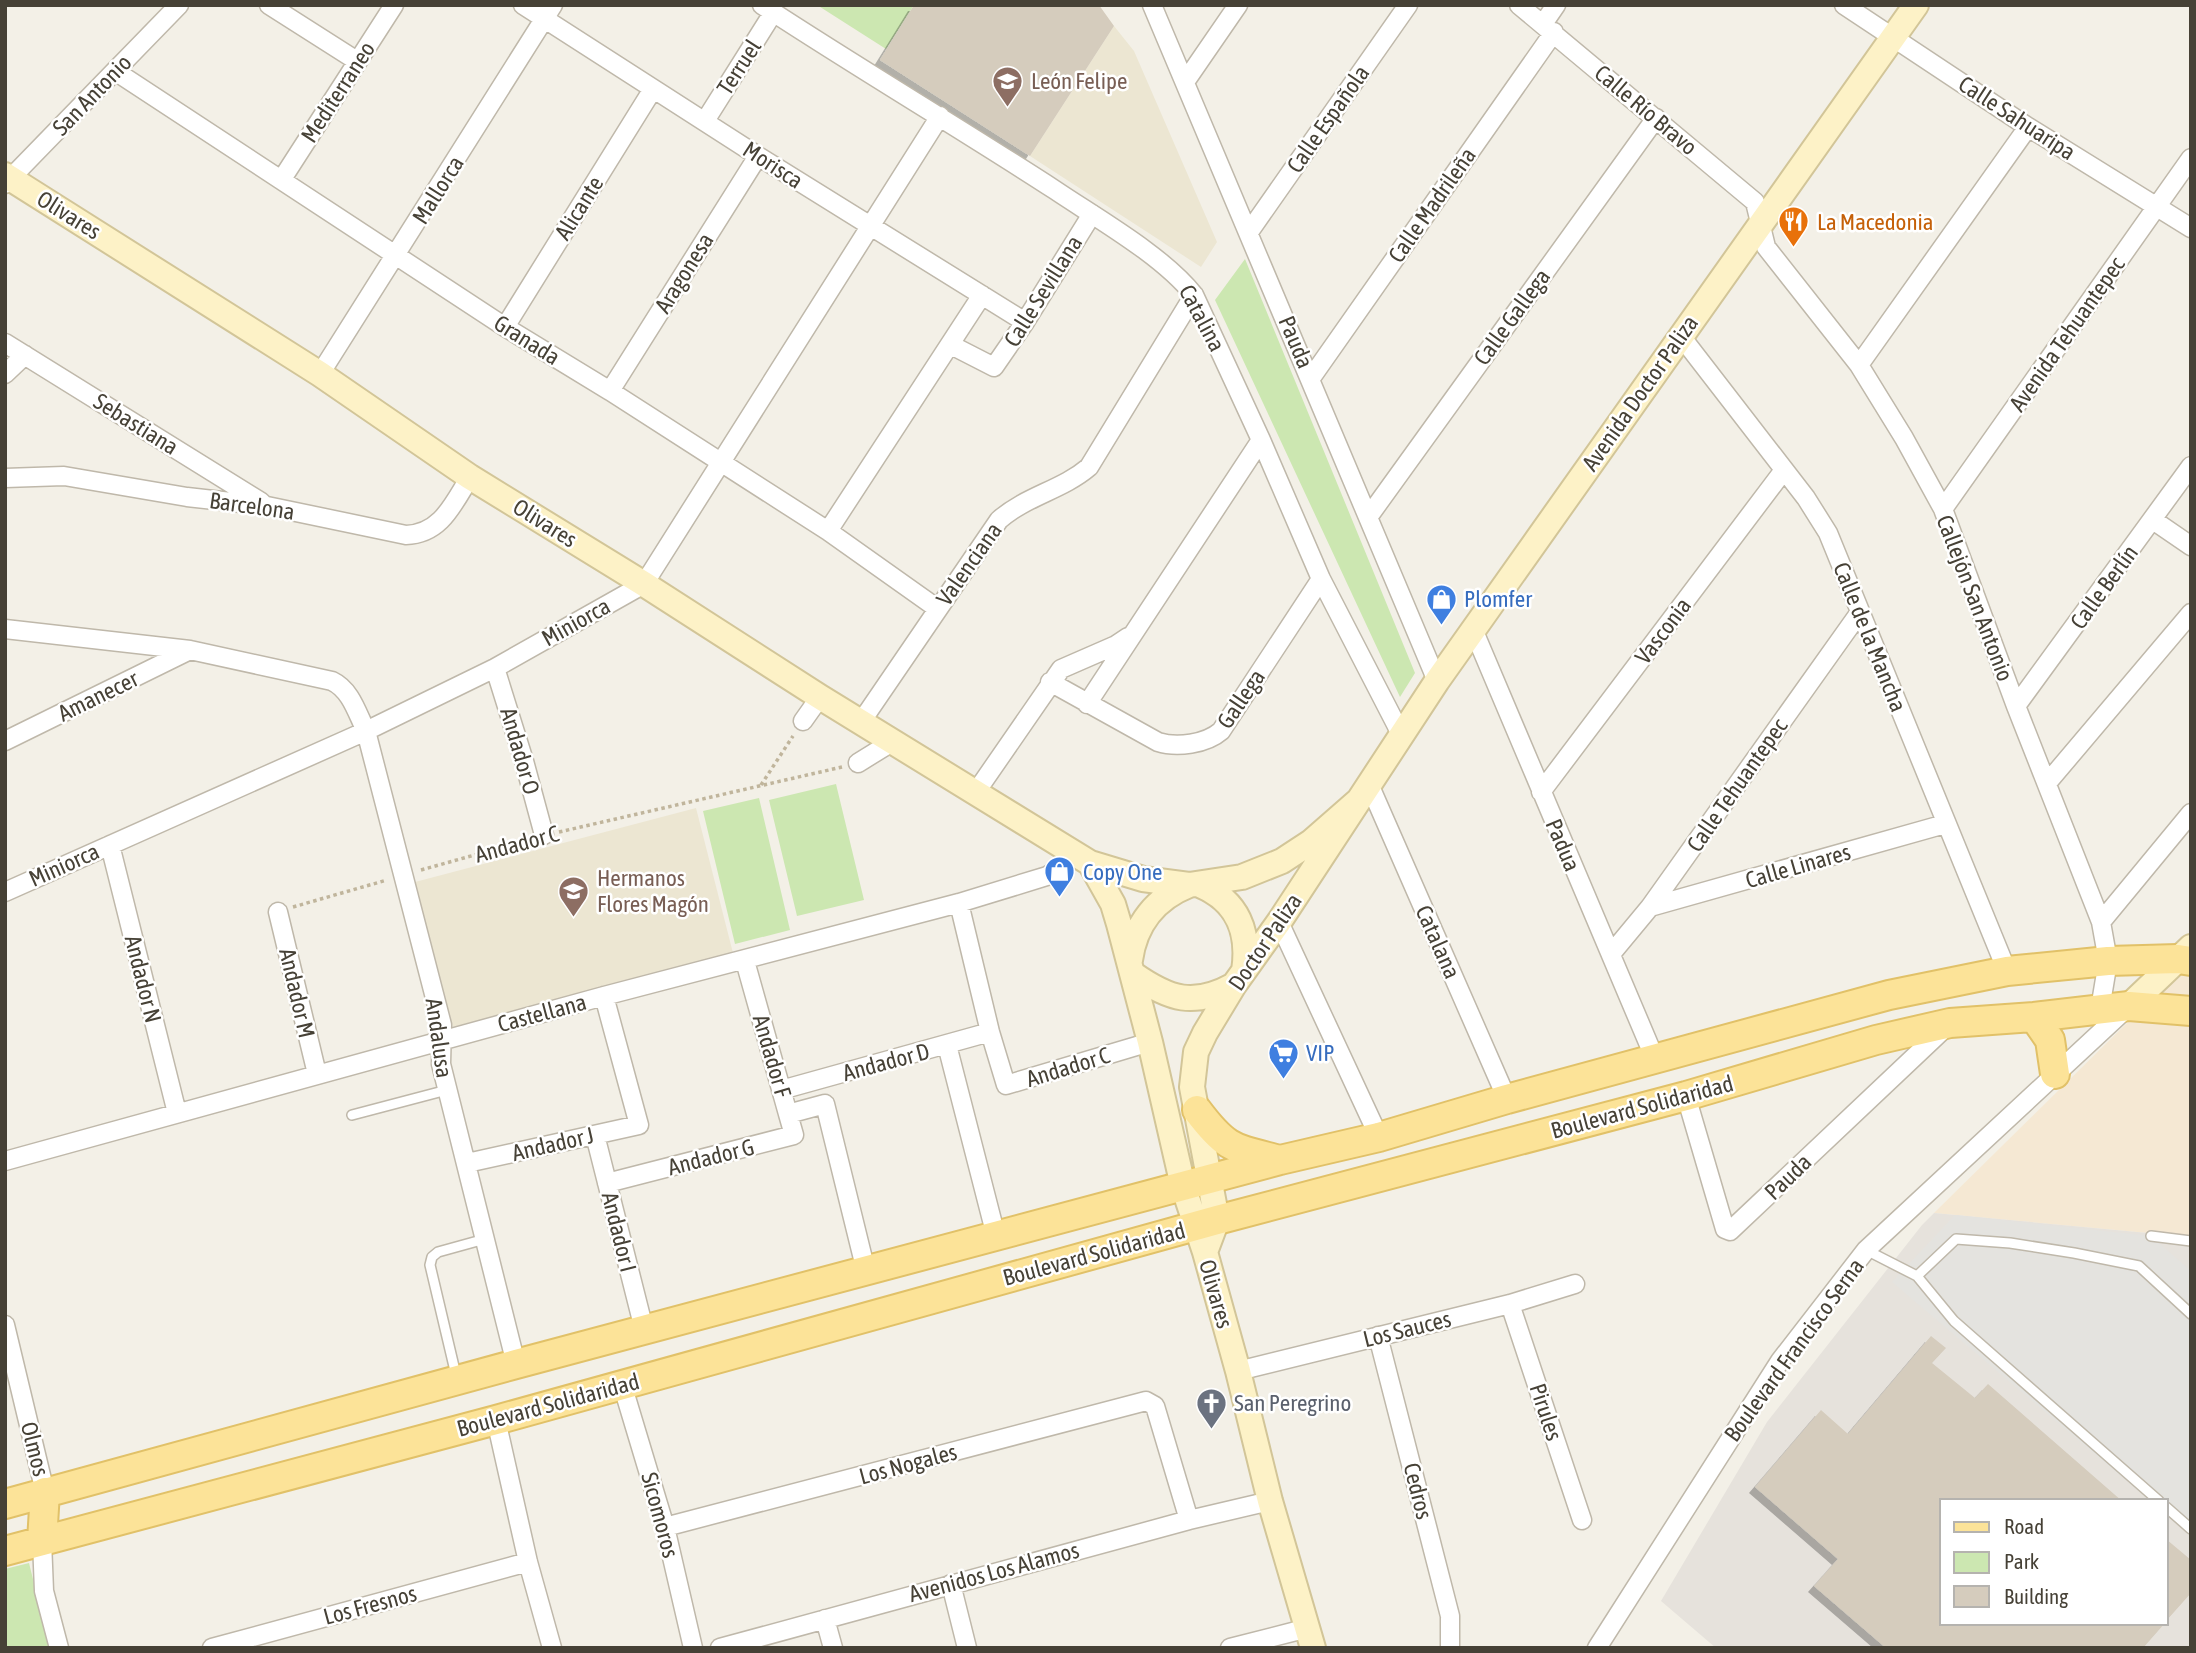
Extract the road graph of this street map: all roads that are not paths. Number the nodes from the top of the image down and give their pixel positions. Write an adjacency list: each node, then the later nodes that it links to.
1 (179, 5): 17 (street, San Antonio)
2 (269, 5): 16 (street)
3 (394, 5): 16 (street, Mediterraneo)
4 (523, 5): 13 (street, Morisca)
5 (1152, 5): 18 (street, Pauda)
6 (1238, 5): 18 (street)
7 (1408, 5): 33 (street, Calle Española)
8 (1520, 5): 14 (street, Calle Río Bravo)
9 (1556, 5): 14 (street, Calle Madrileña)
10 (1844, 5): 15 (street, Calle Sahuaripa)
11 (1916, 5): 15 (main road, Avenida Doctor Paliza)
12 (767, 9): 20 (street, Catalina); 22 (street, Terruel)
13 (549, 12): 19 (street, Morisca); 34 (street, Mallorca)
14 (1548, 28): 21 (street, Calle Río Bravo); 46 (street, Calle Madrileña)
15 (1894, 37): 23 (street, Calle Sahuaripa); 30 (main road, Avenida Doctor Paliza)
16 (357, 61): 27 (street, Mediterraneo)
17 (115, 71): 26 (street, San Antonio); 27 (street, Granada)
18 (1185, 82): 33 (street, Pauda)
19 (653, 89): 22 (street, Morisca); 38 (street, Alicante)
20 (940, 116): 29 (street, Catalina); 31 (street, Miniorca)
21 (1656, 118): 30 (street, Calle Río Bravo); 56 (street, Calle Gallega)
22 (705, 121): 24 (street, Morisca)
23 (2028, 127): 28 (street, Calle Sahuaripa); 43 (street)
24 (758, 156): 31 (street, Morisca); 47 (street, Aragonesa)
25 (2191, 159): 28 (street, Avenida Tehuantepec)
26 (7, 179): 45 (main road, Olivares)
27 (282, 179): 34 (street, Granada)
28 (2157, 206): 32 (street, Calle Sahuaripa); 55 (street, Avenida Tehuantepec)
29 (1092, 214): 36 (street, Catalina); 37 (street, Calle Sevillana)
30 (1760, 223): 39 (main road, Avenida Doctor Paliza); 43 (street, Callejón San Antonio)
31 (871, 227): 35 (street, Morisca); 49 (street, Miniorca)
32 (2191, 228)
33 (1249, 232): 46 (street, Pauda)
34 (396, 256): 38 (street, Granada); 45 (street, Mallorca)
35 (982, 295): 37 (street, Morisca); 41 (street)
36 (1194, 295): 48 (street, Catalina); 62 (street, Valenciana)
37 (1025, 322): 41 (street, Calle Sevillana)
38 (505, 327): 47 (street, Granada)
39 (1680, 335): 51 (street, Calle de la Mancha); 66 (main road, Avenida Doctor Paliza)
40 (5, 343): 42 (street, Sebastiana)
41 (951, 345): 58 (street)
42 (25, 355): 44 (street); 54 (street, Sebastiana)
43 (1859, 365): 55 (street, Callejón San Antonio)
44 (5, 374)
45 (320, 374): 52 (main road, Olivares)
46 (1311, 378): 56 (street, Pauda)
47 (610, 391): 49 (street, Granada)
48 (1261, 440): 60 (street, Catalina); 67 (street)
49 (720, 462): 58 (street, Granada); 61 (street, Miniorca)
50 (2191, 466): 57 (street, Calle Berlín)
51 (1784, 470): 63 (street, Calle de la Mancha); 86 (street, Vasconia)
52 (470, 477): 54 (street, Barcelona); 61 (main road, Olivares)
53 (5, 478): 54 (street, Barcelona)
54 (267, 506)
55 (1943, 509): 75 (street, Callejón San Antonio)
56 (1369, 516): 71 (street, Pauda)
57 (2153, 520): 59 (street); 75 (street, Calle Berlín)
58 (828, 531): 62 (street, Granada)
59 (2191, 546)
60 (1321, 579): 74 (street, Gallega); 79 (street, Catalina)
61 (644, 584): 69 (street, Miniorca); 73 (main road, Olivares)
62 (938, 609): 77 (street, Valenciana)
63 (1860, 612): 88 (street, Calle de la Mancha); 95 (street, Calle Tehuantepec)
64 (2191, 613): 83 (street)
65 (5, 629): 68 (street, Amanecer)
66 (1474, 629): 71 (main road, Avenida Doctor Paliza); 86 (street, Padua)
67 (1131, 635): 72 (street); 74 (street)
68 (190, 650): 70 (street, Amanecer); 80 (street, Amanecer)
69 (495, 668): 78 (street, Miniorca); 89 (street, Andador O)
70 (332, 681): 78 (street, Andalusa)
71 (1437, 681): 79 (main road, Avenida Doctor Paliza)
72 (1050, 682): 74 (street, Gallega); 84 (street)
73 (820, 697): 76 (street); 77 (main road, Olivares)
74 (1087, 704)
75 (2016, 706): 83 (street, Callejón San Antonio)
76 (803, 721)
77 (861, 722): 81 (main road, Olivares)
78 (366, 731): 90 (street, Miniorca); 113 (street, Andalusa)
79 (1401, 734): 85 (main road, Avenida Doctor Paliza)
80 (5, 741)
81 (892, 741): 82 (street); 84 (main road, Olivares)
82 (858, 763)
83 (2048, 782): 98 (street, Callejón San Antonio)
84 (976, 792): 91 (main road, Olivares)
85 (1364, 792): 92 (main road, Olivares); 97 (main road, Doctor Paliza); 122 (street, Catalana)
86 (1541, 792): 99 (street, Padua)
87 (2191, 813): 98 (street)
88 (1945, 824): 95 (street, Calle Linares); 104 (street, Calle de la Mancha)
89 (544, 835)
90 (110, 845): 93 (street, Miniorca); 124 (street, Andador N)
91 (1081, 858): 92 (main road, Olivares); 94 (street, Castellana); 103 (main road, Olivares)
92 (1194, 885): 103 (main road); 105 (main road)
93 (5, 892)
94 (959, 903): 101 (street, Castellana); 112 (street, Andador C)
95 (1650, 907): 99 (street, Calle Tehuantepec)
96 (278, 912): 117 (street, Andador M)
97 (1279, 922): 105 (main road, Doctor Paliza); 128 (street)
98 (2101, 922): 102 (street, Callejón San Antonio)
99 (1611, 954): 116 (street, Padua)
100 (2186, 956): 102 (main road, Boulevard Solidaridad); 107 (main road, Boulevard Francisco Serna)
101 (744, 961): 106 (street, Castellana); 120 (street, Andador F)
102 (2108, 961): 104 (main road, Boulevard Solidaridad); 108 (street, Callejón San Antonio)
103 (1131, 968): 105 (main road); 114 (main road, Olivares)
104 (2007, 971): 116 (main road, Boulevard Solidaridad)
105 (1239, 979): 123 (main road, Doctor Paliza)
106 (604, 996): 113 (street, Castellana); 127 (street, Andador J)
107 (2129, 1006): 108 (main road, Boulevard Solidaridad); 109 (main road, Boulevard Solidaridad); 118 (street, Boulevard Francisco Serna)
108 (2100, 1009): 110 (main road, Boulevard Solidaridad)
109 (2191, 1011)
110 (2034, 1017): 111 (main road, Boulevard Solidaridad); 118 (main road)
111 (1950, 1023): 121 (main road, Boulevard Solidaridad); 121 (street, Pauda)
112 (990, 1032): 114 (street, Andador C); 115 (street, Andador D)
113 (443, 1040): 117 (street, Castellana); 119 (street, Andalusa)
114 (1150, 1042): 134 (main road, Olivares)
115 (947, 1045): 120 (street, Andador D); 136 (street)
116 (1655, 1059): 122 (main road, Boulevard Solidaridad)
117 (317, 1074): 124 (street, Castellana)
118 (2055, 1074): 140 (street, Boulevard Francisco Serna)
119 (447, 1090): 126 (lane); 131 (street, Andalusa)
120 (781, 1090): 125 (street, Andador F)
121 (1686, 1096): 135 (main road, Boulevard Solidaridad)
122 (1507, 1099): 128 (main road, Boulevard Solidaridad)
123 (1197, 1110): 129 (main road); 132 (main road, Doctor Paliza)
124 (177, 1113): 130 (street, Castellana)
125 (788, 1114): 133 (street, Andador G); 141 (street, Andador F)
126 (352, 1115)
127 (594, 1135): 131 (street, Andador J); 133 (street, Andador I)
128 (1379, 1137): 129 (main road, Boulevard Solidaridad)
129 (1280, 1160): 132 (main road, Boulevard Solidaridad)
130 (5, 1161)
131 (467, 1163): 138 (street, Andalusa)
132 (1210, 1180): 134 (main road, Boulevard Solidaridad); 135 (main road, Doctor Paliza)
133 (607, 1183): 147 (street, Andador I)
134 (1183, 1186): 135 (main road, Olivares); 136 (main road, Boulevard Solidaridad)
135 (1205, 1223): 150 (main road, Olivares); 152 (main road, Boulevard Solidaridad)
136 (996, 1236): 141 (main road, Boulevard Solidaridad)
137 (2151, 1236): 139 (lane)
138 (485, 1239): 149 (street, Andalusa); 151 (lane)
139 (2191, 1241)
140 (1866, 1250): 142 (lane); 178 (street, Boulevard Francisco Serna)
141 (866, 1271): 147 (main road, Boulevard Solidaridad)
142 (1917, 1276): 145 (lane); 155 (lane)
143 (1575, 1284): 144 (street, Los Sauces)
144 (1510, 1304): 148 (street, Los Sauces); 160 (street, Pirules)
145 (2191, 1314)
146 (5, 1325): 154 (street, Olmos)
147 (644, 1329): 149 (main road, Boulevard Solidaridad)
148 (1378, 1336): 150 (street, Los Sauces); 177 (street, Cedros)
149 (516, 1364): 151 (main road, Boulevard Solidaridad)
150 (1238, 1371): 156 (main road, Olivares)
151 (457, 1380): 154 (main road, Boulevard Solidaridad)
152 (622, 1384): 153 (main road, Boulevard Solidaridad); 161 (street, Sicomoros)
153 (496, 1420): 163 (main road, Boulevard Solidaridad); 165 (street)
154 (46, 1492): 157 (main road, Boulevard Solidaridad); 163 (main road)
155 (2157, 1499)
156 (1269, 1501): 159 (street, Avenidos Los Alamos); 168 (main road, Olivares)
157 (5, 1504)
158 (2168, 1509): 162 (lane)
159 (1189, 1520): 161 (street, Los Nogales); 166 (street, Avenidos Los Alamos)
160 (1582, 1520)
161 (665, 1527): 172 (street, Sicomoros)
162 (2191, 1529)
163 (42, 1541): 164 (main road, Boulevard Solidaridad); 169 (street)
164 (5, 1550)
165 (528, 1562): 170 (street, Los Fresnos); 171 (street)
166 (951, 1584): 167 (street, Avenidos Los Alamos); 175 (street)
167 (825, 1619): 173 (street, Avenidos Los Alamos); 174 (street)
168 (1310, 1638): 176 (street)
169 (59, 1648)
170 (212, 1648)
171 (552, 1648)
172 (693, 1648)
173 (720, 1648)
174 (833, 1648)
175 (967, 1648)
176 (1230, 1648)
177 (1450, 1648)
178 (1597, 1648)

